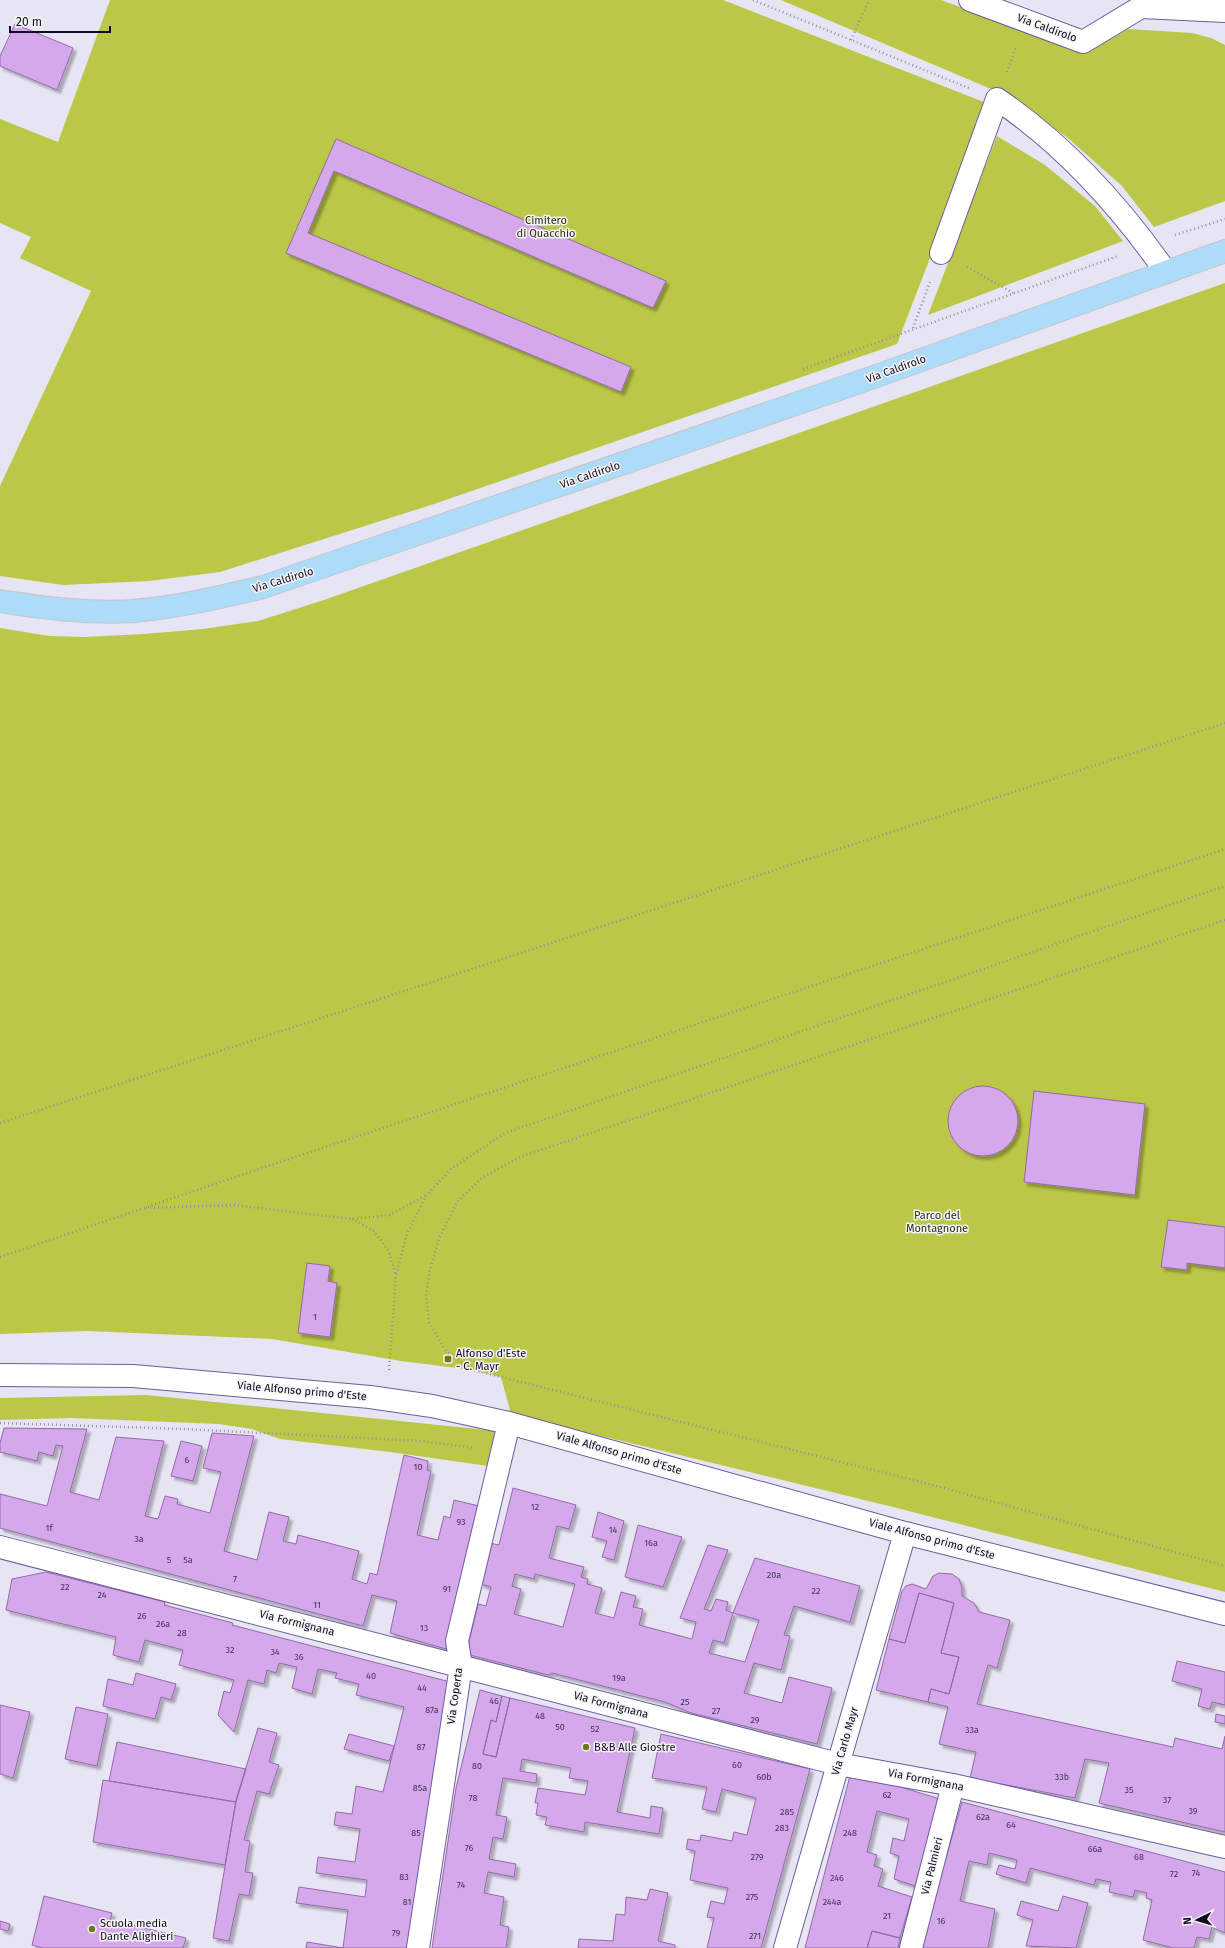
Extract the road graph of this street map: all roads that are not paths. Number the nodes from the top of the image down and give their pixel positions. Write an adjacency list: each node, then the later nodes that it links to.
1 (970, 0): 2 (street, Via Caldirolo)
2 (1138, 3): 3 (street, Via Caldirolo)
3 (1225, 11)
4 (1225, 250): 6 (main road, Via Caldirolo)
5 (941, 253): 6 (street)
6 (1166, 272): 7 (main road, Via Caldirolo)
7 (0, 601)
8 (0, 1375): 9 (street, Viale Alfonso primo d'Este)
9 (509, 1423): 10 (street, Viale Alfonso primo d'Este); 13 (street, Via Coperta)
10 (905, 1533): 12 (street, Viale Alfonso primo d'Este); 14 (street, Via Carlo Mayr)
11 (0, 1547): 13 (street, Via Formignana)
12 (1225, 1614)
13 (461, 1666): 14 (street, Via Formignana); 17 (street, Via Coperta)
14 (838, 1764): 15 (street, Via Formignana); 18 (street, Via Carlo Mayr)
15 (953, 1784): 16 (street, Via Formignana); 19 (street, Via Palmieri)
16 (1225, 1847)
17 (418, 1948)
18 (785, 1948)
19 (911, 1948)

